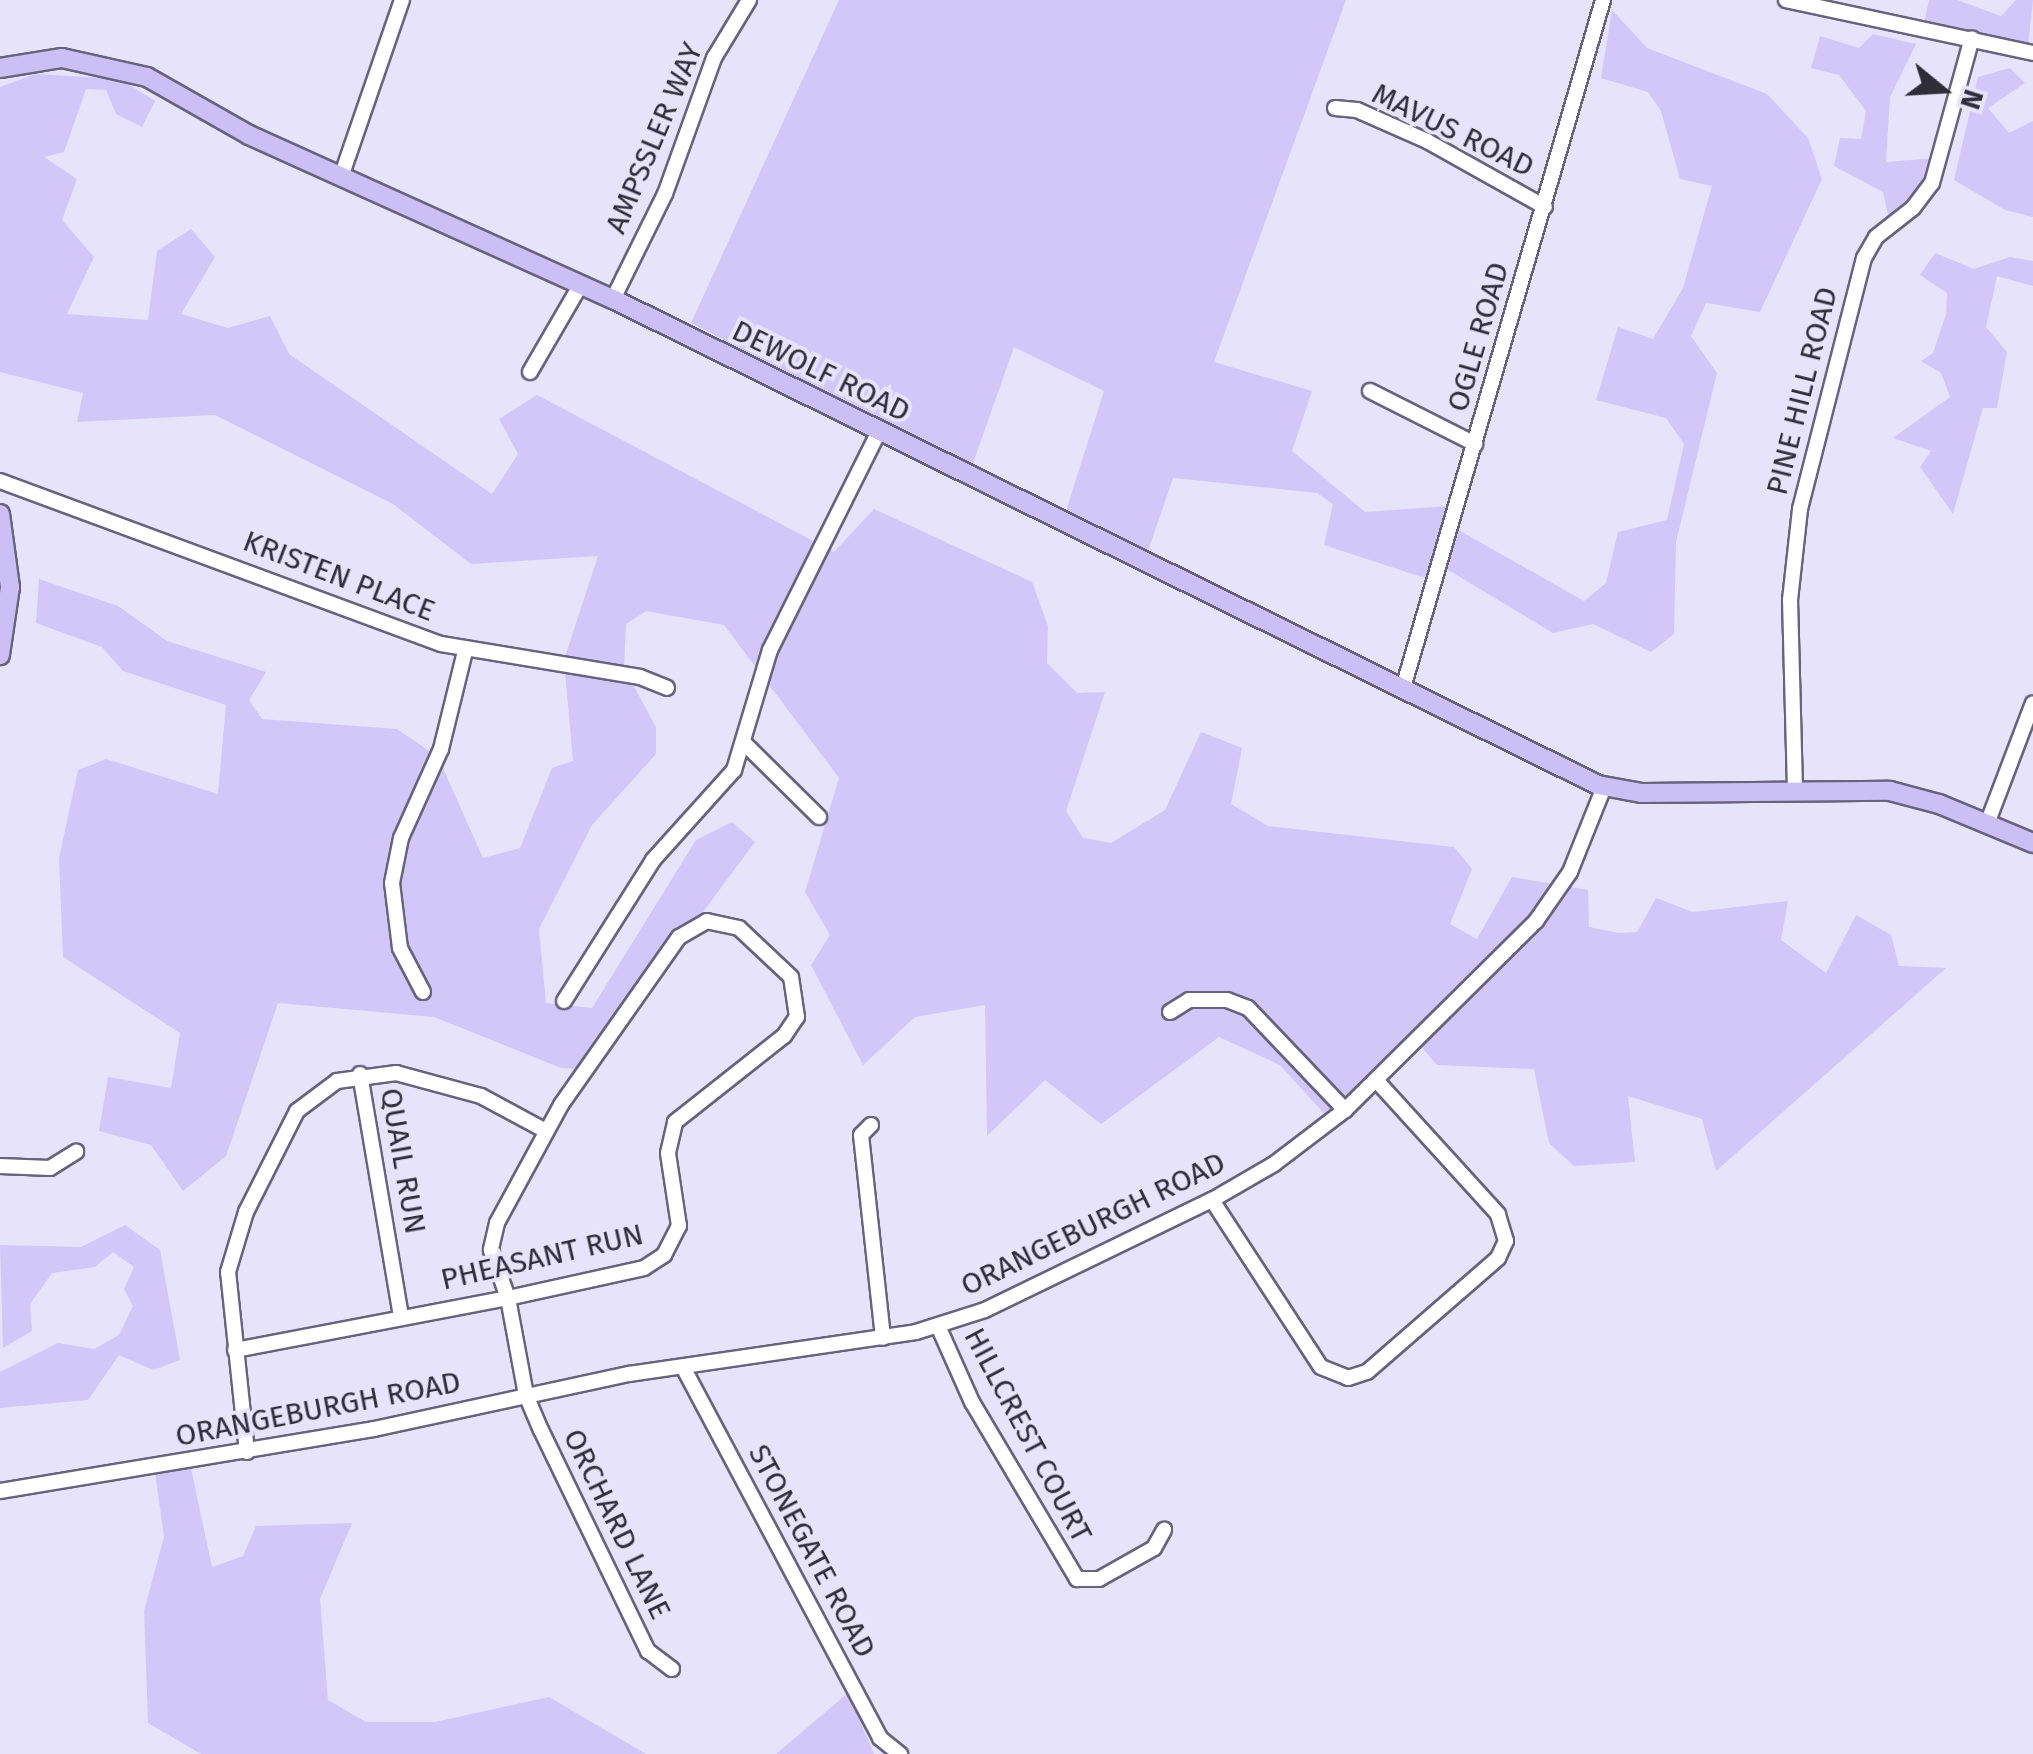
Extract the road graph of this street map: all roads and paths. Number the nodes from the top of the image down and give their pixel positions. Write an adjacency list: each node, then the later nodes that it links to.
1 (402, 0): 9 (street)
2 (749, 0): 12 (street, AMPSSLER WAY)
3 (1603, 0): 10 (street, OGLE ROAD)
4 (1786, 0): 5 (street)
5 (1972, 38): 6 (street); 26 (street, PINE HILL ROAD)
6 (2033, 52)
7 (0, 68): 9 (main road, DEWOLF ROAD)
8 (1335, 108): 10 (street, MAVUS ROAD)
9 (341, 178): 11 (main road, DEWOLF ROAD)
10 (1544, 207): 16 (street, OGLE ROAD)
11 (581, 284): 12 (main road, DEWOLF ROAD); 13 (street)
12 (613, 299): 15 (main road, DEWOLF ROAD)
13 (530, 372)
14 (1370, 391): 16 (street)
15 (880, 431): 22 (main road, DEWOLF ROAD); 24 (street)
16 (1475, 444): 22 (street, OGLE ROAD)
17 (0, 481): 19 (street, KRISTEN PLACE)
18 (0, 514): 20 (main road)
19 (465, 651): 21 (street, KRISTEN PLACE); 31 (street)
20 (0, 655)
21 (667, 688)
22 (1403, 688): 25 (main road, DEWOLF ROAD)
23 (2033, 703): 28 (street)
24 (745, 744): 27 (street); 32 (street)
25 (1604, 787): 26 (main road); 35 (street, ORANGEBURGH ROAD)
26 (1795, 790): 28 (main road)
27 (819, 817)
28 (1987, 824): 29 (main road)
29 (2033, 844)
30 (766, 952): 38 (street, ORCHARD LANE); 42 (street, PHEASANT RUN)
31 (423, 992)
32 (564, 1002)
33 (1170, 1012): 36 (street)
34 (360, 1074): 38 (street); 43 (street, QUAIL RUN); 46 (street)
35 (1377, 1080): 36 (street, ORANGEBURGH ROAD); 41 (street)
36 (1345, 1110): 41 (street, ORANGEBURGH ROAD)
37 (872, 1124): 45 (street)
38 (546, 1131): 42 (street, ORCHARD LANE)
39 (76, 1152): 40 (street)
40 (0, 1166)
41 (1212, 1200): 44 (street, ORANGEBURGH ROAD)
42 (508, 1298): 43 (street, PHEASANT RUN); 48 (street, ORCHARD LANE)
43 (401, 1316): 46 (street, PHEASANT RUN)
44 (939, 1328): 45 (street, ORANGEBURGH ROAD); 51 (street, HILLCREST COURT)
45 (884, 1338): 47 (street, ORANGEBURGH ROAD)
46 (236, 1350): 49 (street)
47 (683, 1366): 48 (street, ORANGEBURGH ROAD); 53 (street, STONEGATE ROAD)
48 (526, 1394): 49 (street, ORANGEBURGH ROAD); 52 (street, ORCHARD LANE)
49 (248, 1452): 50 (street, ORANGEBURGH ROAD)
50 (0, 1491)
51 (1164, 1530)
52 (672, 1669)
53 (900, 1754)

